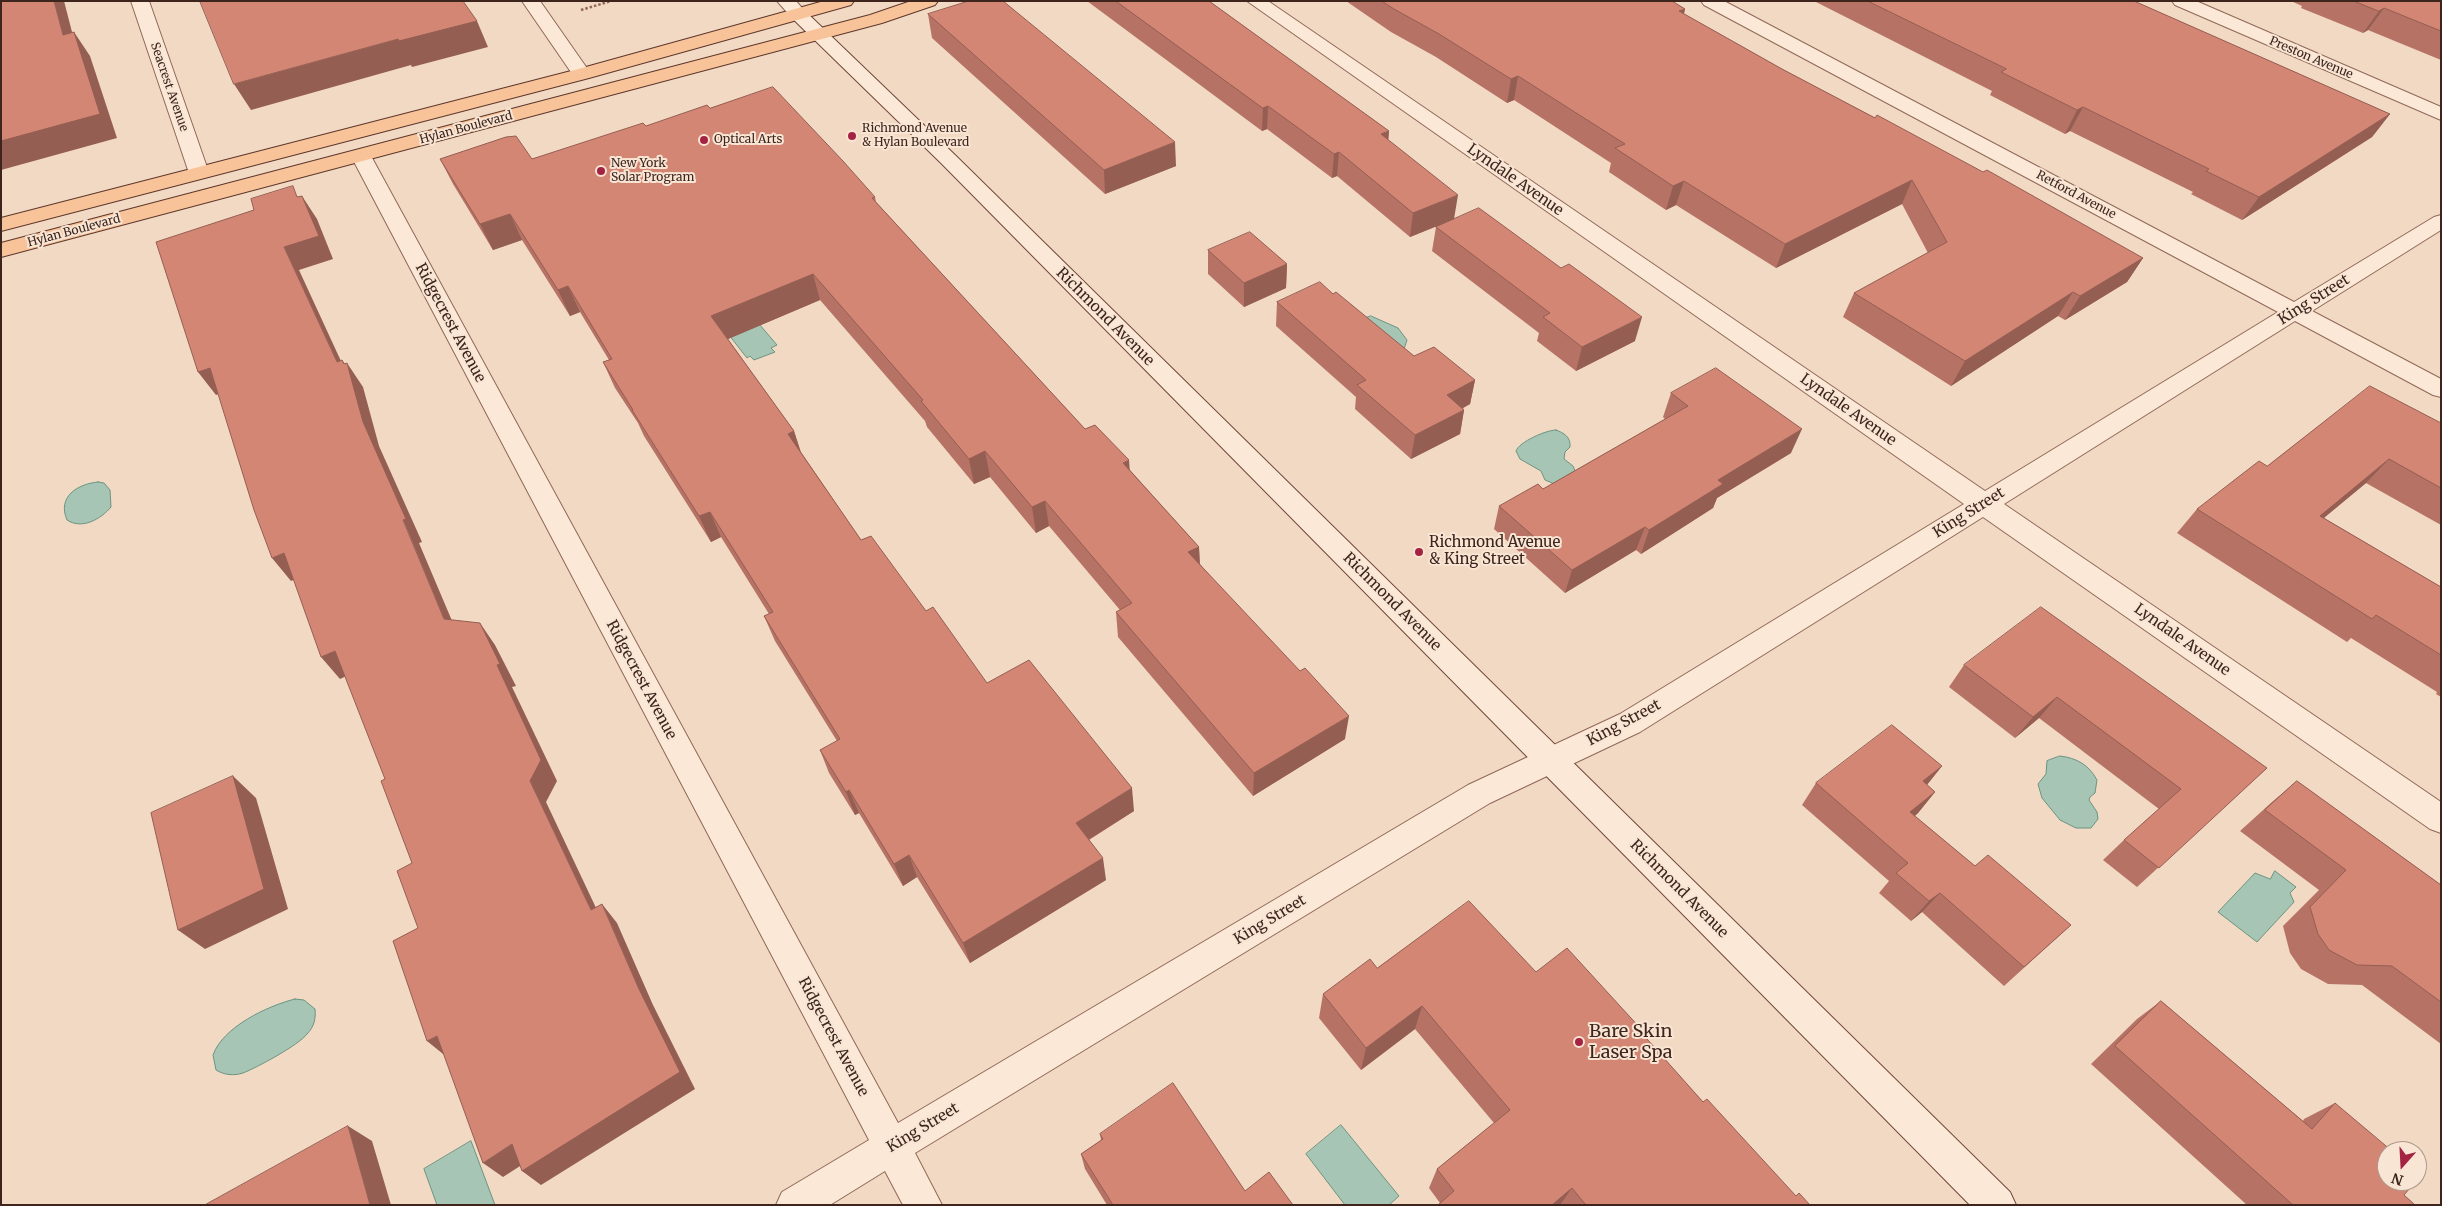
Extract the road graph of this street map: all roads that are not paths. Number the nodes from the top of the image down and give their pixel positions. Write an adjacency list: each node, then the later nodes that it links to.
1 (140, 1): 13 (street, Seacrest Avenue)
2 (531, 1): 10 (street)
3 (845, 1): 8 (main road, Hylan Boulevard)
4 (929, 1): 9 (main road, Hylan Boulevard)
5 (1256, 1): 19 (street, Lyndale Avenue)
6 (1710, 1): 17 (street, Retford Avenue)
7 (2181, 1): 11 (street, Preston Avenue)
8 (793, 8): 9 (street, Richmond Avenue); 10 (main road, Hylan Boulevard)
9 (819, 34): 12 (main road, Hylan Boulevard); 20 (street, Richmond Avenue)
10 (582, 74): 13 (main road, Hylan Boulevard)
11 (2441, 114)
12 (361, 156): 16 (main road, Hylan Boulevard); 22 (street, Ridgecrest Avenue)
13 (199, 174): 15 (main road, Hylan Boulevard)
14 (2441, 221): 17 (street, King Street)
15 (1, 225)
16 (1, 250)
17 (2295, 311): 18 (street, Retford Avenue); 19 (street, King Street)
18 (2441, 389)
19 (1984, 504): 20 (street, King Street); 21 (street, Lyndale Avenue)
20 (1550, 760): 22 (street, King Street); 25 (street, Richmond Avenue)
21 (2441, 819)
22 (891, 1147): 23 (street, King Street); 24 (street, Ridgecrest Avenue)
23 (795, 1205)
24 (922, 1205)
25 (1998, 1205)

